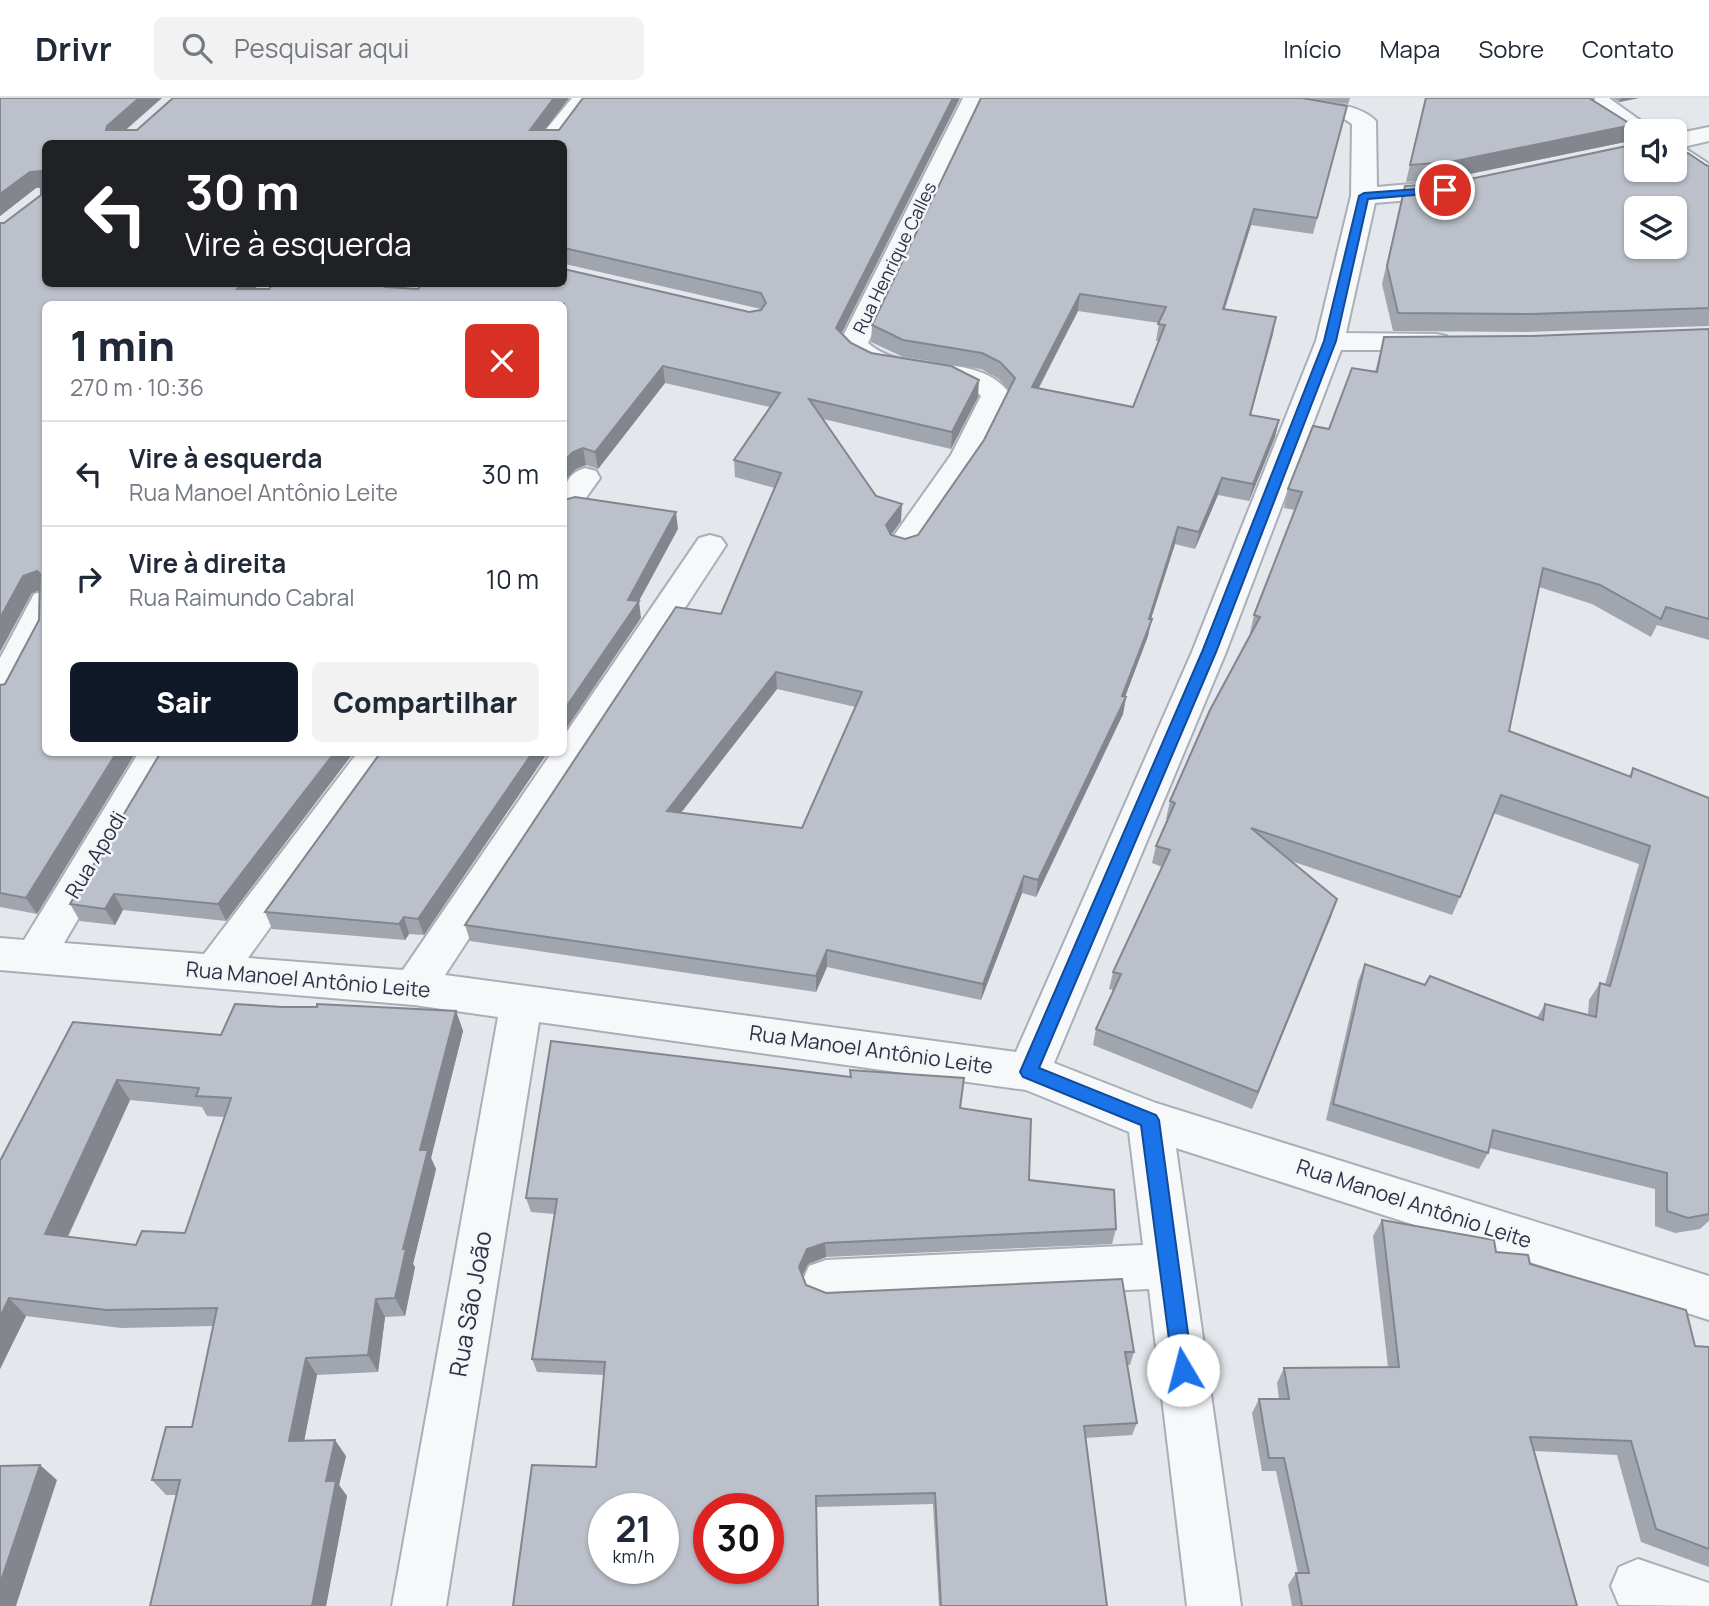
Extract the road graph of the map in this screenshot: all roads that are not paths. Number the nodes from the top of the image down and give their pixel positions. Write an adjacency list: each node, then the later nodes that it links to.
1 (585, 98): 8 (street)
2 (975, 98): 17 (street, Rua Henrique Calles)
3 (1262, 98): 12 (street)
4 (1593, 98): 5 (street)
5 (1625, 119)
6 (1709, 134): 7 (street)
7 (1687, 139)
8 (549, 140)
9 (1687, 160): 10 (street)
10 (1709, 176)
11 (1486, 181): 12 (street)
12 (1364, 196): 13 (street)
13 (1330, 341): 14 (street); 27 (street)
14 (1469, 343)
15 (585, 478): 16 (street)
16 (567, 502)
17 (904, 544)
18 (710, 545): 25 (street)
19 (42, 610): 20 (street)
20 (0, 691)
21 (155, 756): 23 (street, Rua Apodi)
22 (375, 756): 24 (street)
23 (18, 955): 24 (street, Rua Manoel Antônio Leite)
24 (214, 972): 25 (street, Rua Manoel Antônio Leite)
25 (414, 988): 26 (street, Rua Manoel Antônio Leite)
26 (522, 1002): 27 (street, Rua Manoel Antônio Leite); 33 (street, Rua São João)
27 (1029, 1072): 28 (street, Rua Manoel Antônio Leite)
28 (1150, 1120): 29 (street); 31 (street, Rua Manoel Antônio Leite)
29 (1169, 1266): 30 (street); 34 (street)
30 (826, 1282)
31 (1709, 1298)
32 (1638, 1586): 35 (street)
33 (419, 1606)
34 (1214, 1606)
35 (1700, 1606)

